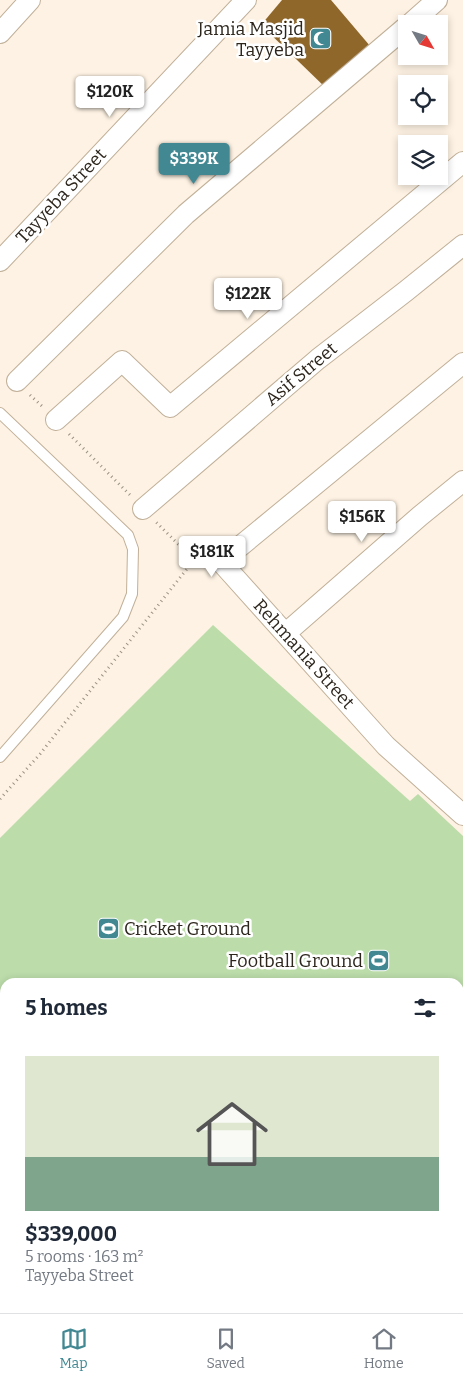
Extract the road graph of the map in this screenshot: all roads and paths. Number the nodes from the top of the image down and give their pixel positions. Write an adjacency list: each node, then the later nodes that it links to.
1 (30, 0): 5 (street)
2 (246, 0): 9 (street, Tayyeba Street)
3 (437, 0): 4 (street)
4 (420, 15)
5 (0, 33)
6 (398, 34): 11 (street)
7 (463, 162): 13 (street)
8 (463, 244): 15 (street, Asif Street)
9 (0, 262)
10 (463, 363): 16 (street, Rehmania Street)
11 (17, 381): 13 (path)
12 (0, 412): 17 (lane)
13 (56, 420): 15 (path)
14 (463, 481): 16 (street)
15 (143, 509): 18 (path)
16 (286, 633): 19 (street, Rehmania Street)
17 (0, 757)
18 (0, 799)
19 (463, 815)

